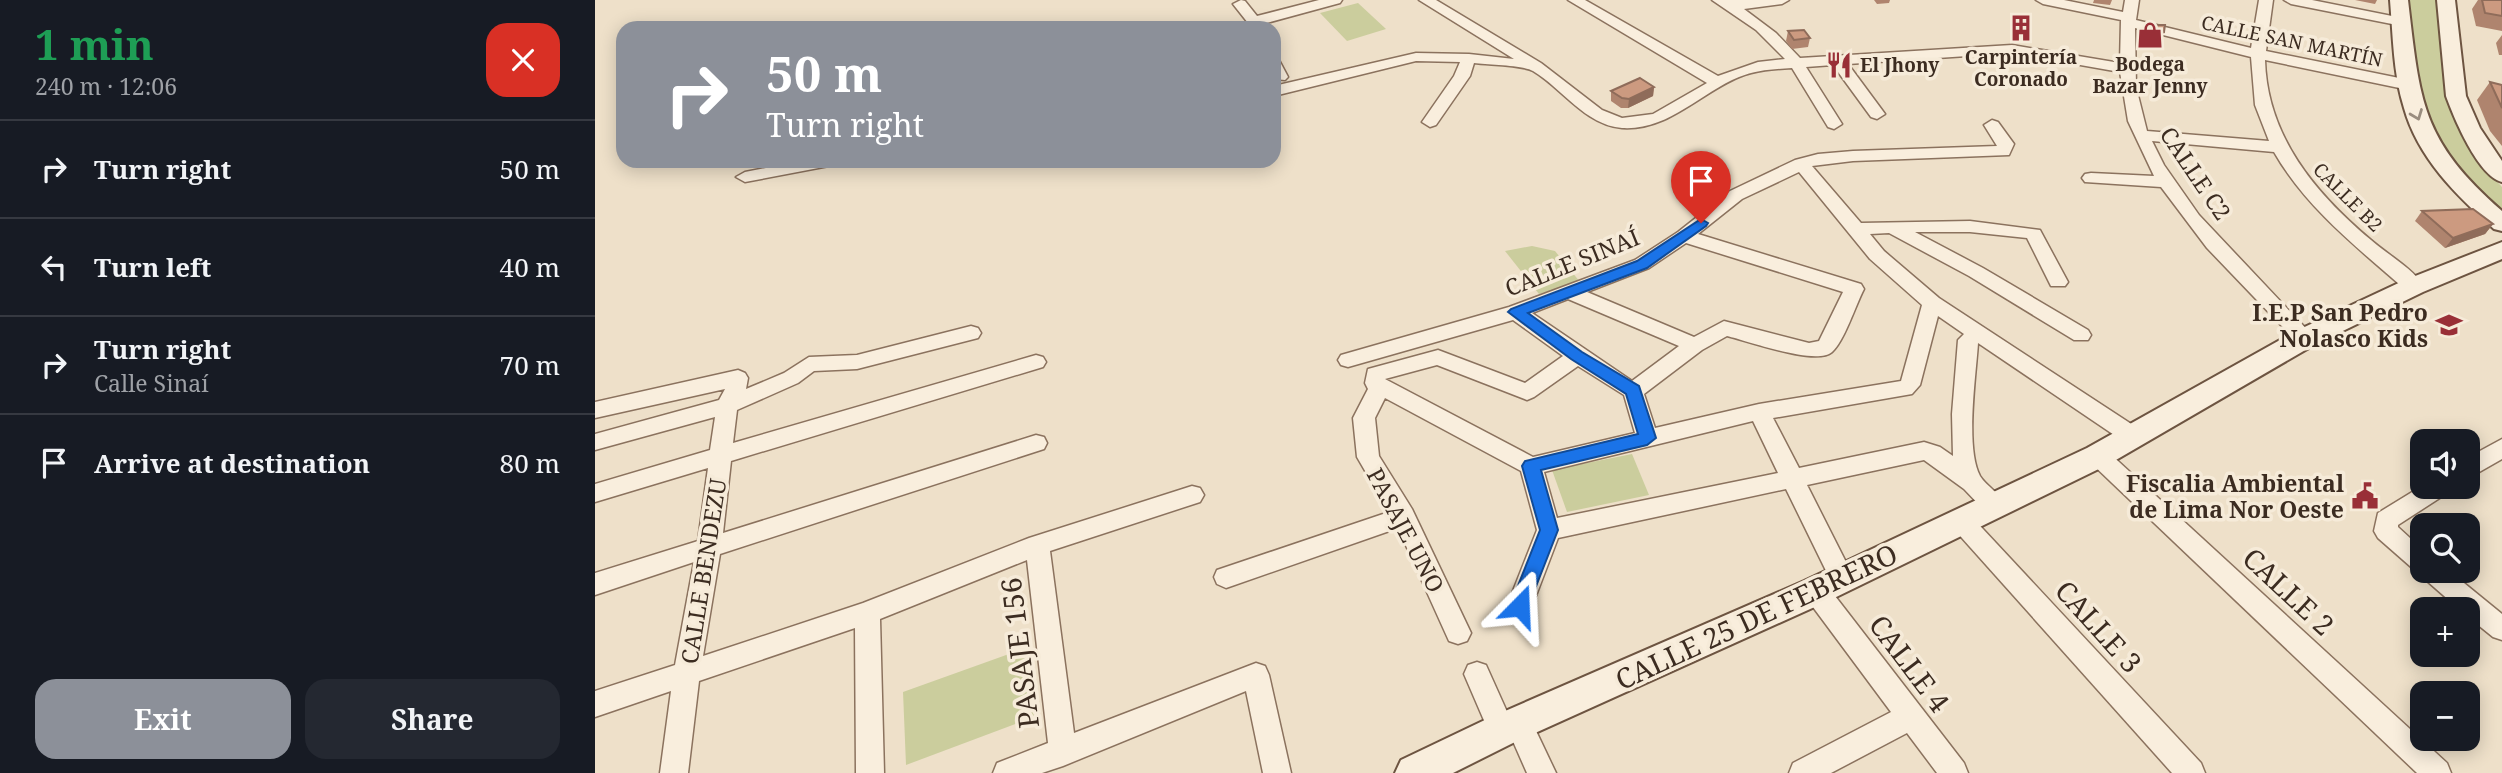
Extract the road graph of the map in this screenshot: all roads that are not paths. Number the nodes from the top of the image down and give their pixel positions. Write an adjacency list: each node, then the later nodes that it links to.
1 (1335, 0): 13 (street)
2 (1426, 0): 18 (street)
3 (1576, 0): 27 (street)
4 (1782, 0): 11 (street)
5 (2043, 0): 14 (street, CALLE SAN MARTÍN)
6 (2132, 0): 14 (street, CALLE C2)
7 (2266, 0): 19 (street, CALLE B2)
8 (2291, 0): 17 (street)
9 (2399, 0): 17 (street)
10 (2446, 0): 37 (street)
11 (1725, 3): 22 (street)
12 (1240, 4): 15 (street)
13 (1305, 4): 16 (street)
14 (2127, 20): 19 (street, CALLE SAN MARTÍN); 24 (street, CALLE C2)
15 (1254, 21)
16 (1266, 21)
17 (2402, 22): 28 (street)
18 (1507, 49): 23 (street); 25 (street)
19 (2258, 54): 28 (street, CALLE SAN MARTÍN); 34 (street, CALLE B2)
20 (1469, 58): 23 (street); 26 (street); 30 (street)
21 (1837, 60): 22 (street); 24 (street); 29 (street)
22 (1796, 62): 27 (street); 31 (street)
23 (1535, 66): 27 (street)
24 (2126, 69): 33 (street, CALLE C2)
25 (1281, 77)
26 (1281, 77)
27 (1719, 83)
28 (2409, 85): 41 (street, one-way to 41)
29 (1877, 114)
30 (1430, 122)
31 (1834, 124)
32 (1992, 125): 35 (street, CALLE SINAÍ)
33 (2141, 135): 34 (street); 40 (street, CALLE C2)
34 (2278, 147): 47 (street, CALLE B2)
35 (1801, 164): 43 (street); 44 (street, CALLE SINAÍ)
36 (792, 168): 38 (street)
37 (2502, 175)
38 (745, 177)
39 (2091, 178): 40 (street)
40 (2167, 182): 53 (street, CALLE C2)
41 (2502, 224)
42 (1890, 227): 43 (street); 46 (street); 52 (street)
43 (1856, 229): 49 (street)
44 (1684, 236): 48 (street, CALLE SINAÍ); 55 (street)
45 (2502, 250): 47 (street, CALLE 25 DE FEBRERO)
46 (2058, 282)
47 (2414, 286): 53 (street, CALLE 25 DE FEBRERO)
48 (1571, 293): 50 (street, CALLE SINAÍ); 55 (street)
49 (1932, 303): 63 (street); 64 (street)
50 (1516, 312): 56 (street); 57 (street, CALLE SINAÍ)
51 (971, 333): 61 (street)
52 (2081, 335)
53 (2305, 338): 64 (street, CALLE 25 DE FEBRERO)
54 (1968, 340): 75 (street)
55 (1695, 345): 60 (street)
56 (1577, 356): 59 (street, PASAJE UNO); 60 (street)
57 (1348, 360)
58 (1036, 362): 70 (street)
59 (1380, 386): 72 (street); 78 (street, PASAJE UNO)
60 (1633, 391): 65 (street)
61 (727, 406): 62 (street, CALLE BENDEZU); 66 (street); 70 (street, CALLE BENDEZU)
62 (595, 410)
63 (1759, 412): 65 (street); 73 (street, CALLE 4)
64 (2134, 437): 69 (street, CALLE 25 DE FEBRERO)
65 (1647, 438): 72 (street)
66 (595, 442)
67 (1036, 443): 82 (street)
68 (2502, 448): 71 (street)
69 (2098, 456): 75 (street, CALLE 25 DE FEBRERO); 107 (street, CALLE 2)
70 (720, 458): 74 (street); 82 (street, CALLE BENDEZU)
71 (2480, 462)
72 (1531, 466): 80 (street)
73 (1791, 478): 75 (street); 80 (street); 87 (street, CALLE 4)
74 (595, 493)
75 (1982, 494): 79 (street, CALLE 25 DE FEBRERO)
76 (1192, 495): 81 (street)
77 (2420, 499): 83 (street)
78 (1404, 516): 84 (street); 91 (street, PASAJE UNO)
79 (1961, 521): 87 (street, CALLE 25 DE FEBRERO); 106 (street, CALLE 3)
80 (1549, 530): 88 (street)
81 (1037, 545): 89 (street); 97 (street, PASAJE 156)
82 (709, 549): 86 (street); 92 (street, CALLE BENDEZU)
83 (2410, 554)
84 (1226, 578)
85 (2446, 583): 90 (street)
86 (595, 584)
87 (1829, 585): 95 (street, CALLE 4); 96 (street, CALLE 25 DE FEBRERO)
88 (1520, 606)
89 (867, 612): 92 (street); 99 (street)
90 (2502, 629)
91 (1458, 633)
92 (687, 673): 94 (street); 98 (street, CALLE BENDEZU)
93 (1477, 674): 96 (street)
94 (595, 704)
95 (1911, 716): 104 (street); 105 (street, CALLE 4)
96 (1510, 727): 102 (street, CALLE 25 DE FEBRERO); 103 (street)
97 (1063, 753): 100 (street); 101 (street)
98 (674, 773)
99 (870, 773)
100 (1007, 773)
101 (1277, 773)
102 (1414, 773)
103 (1542, 773)
104 (1803, 773)
105 (1954, 773)
106 (2191, 773)
107 (2437, 773)

